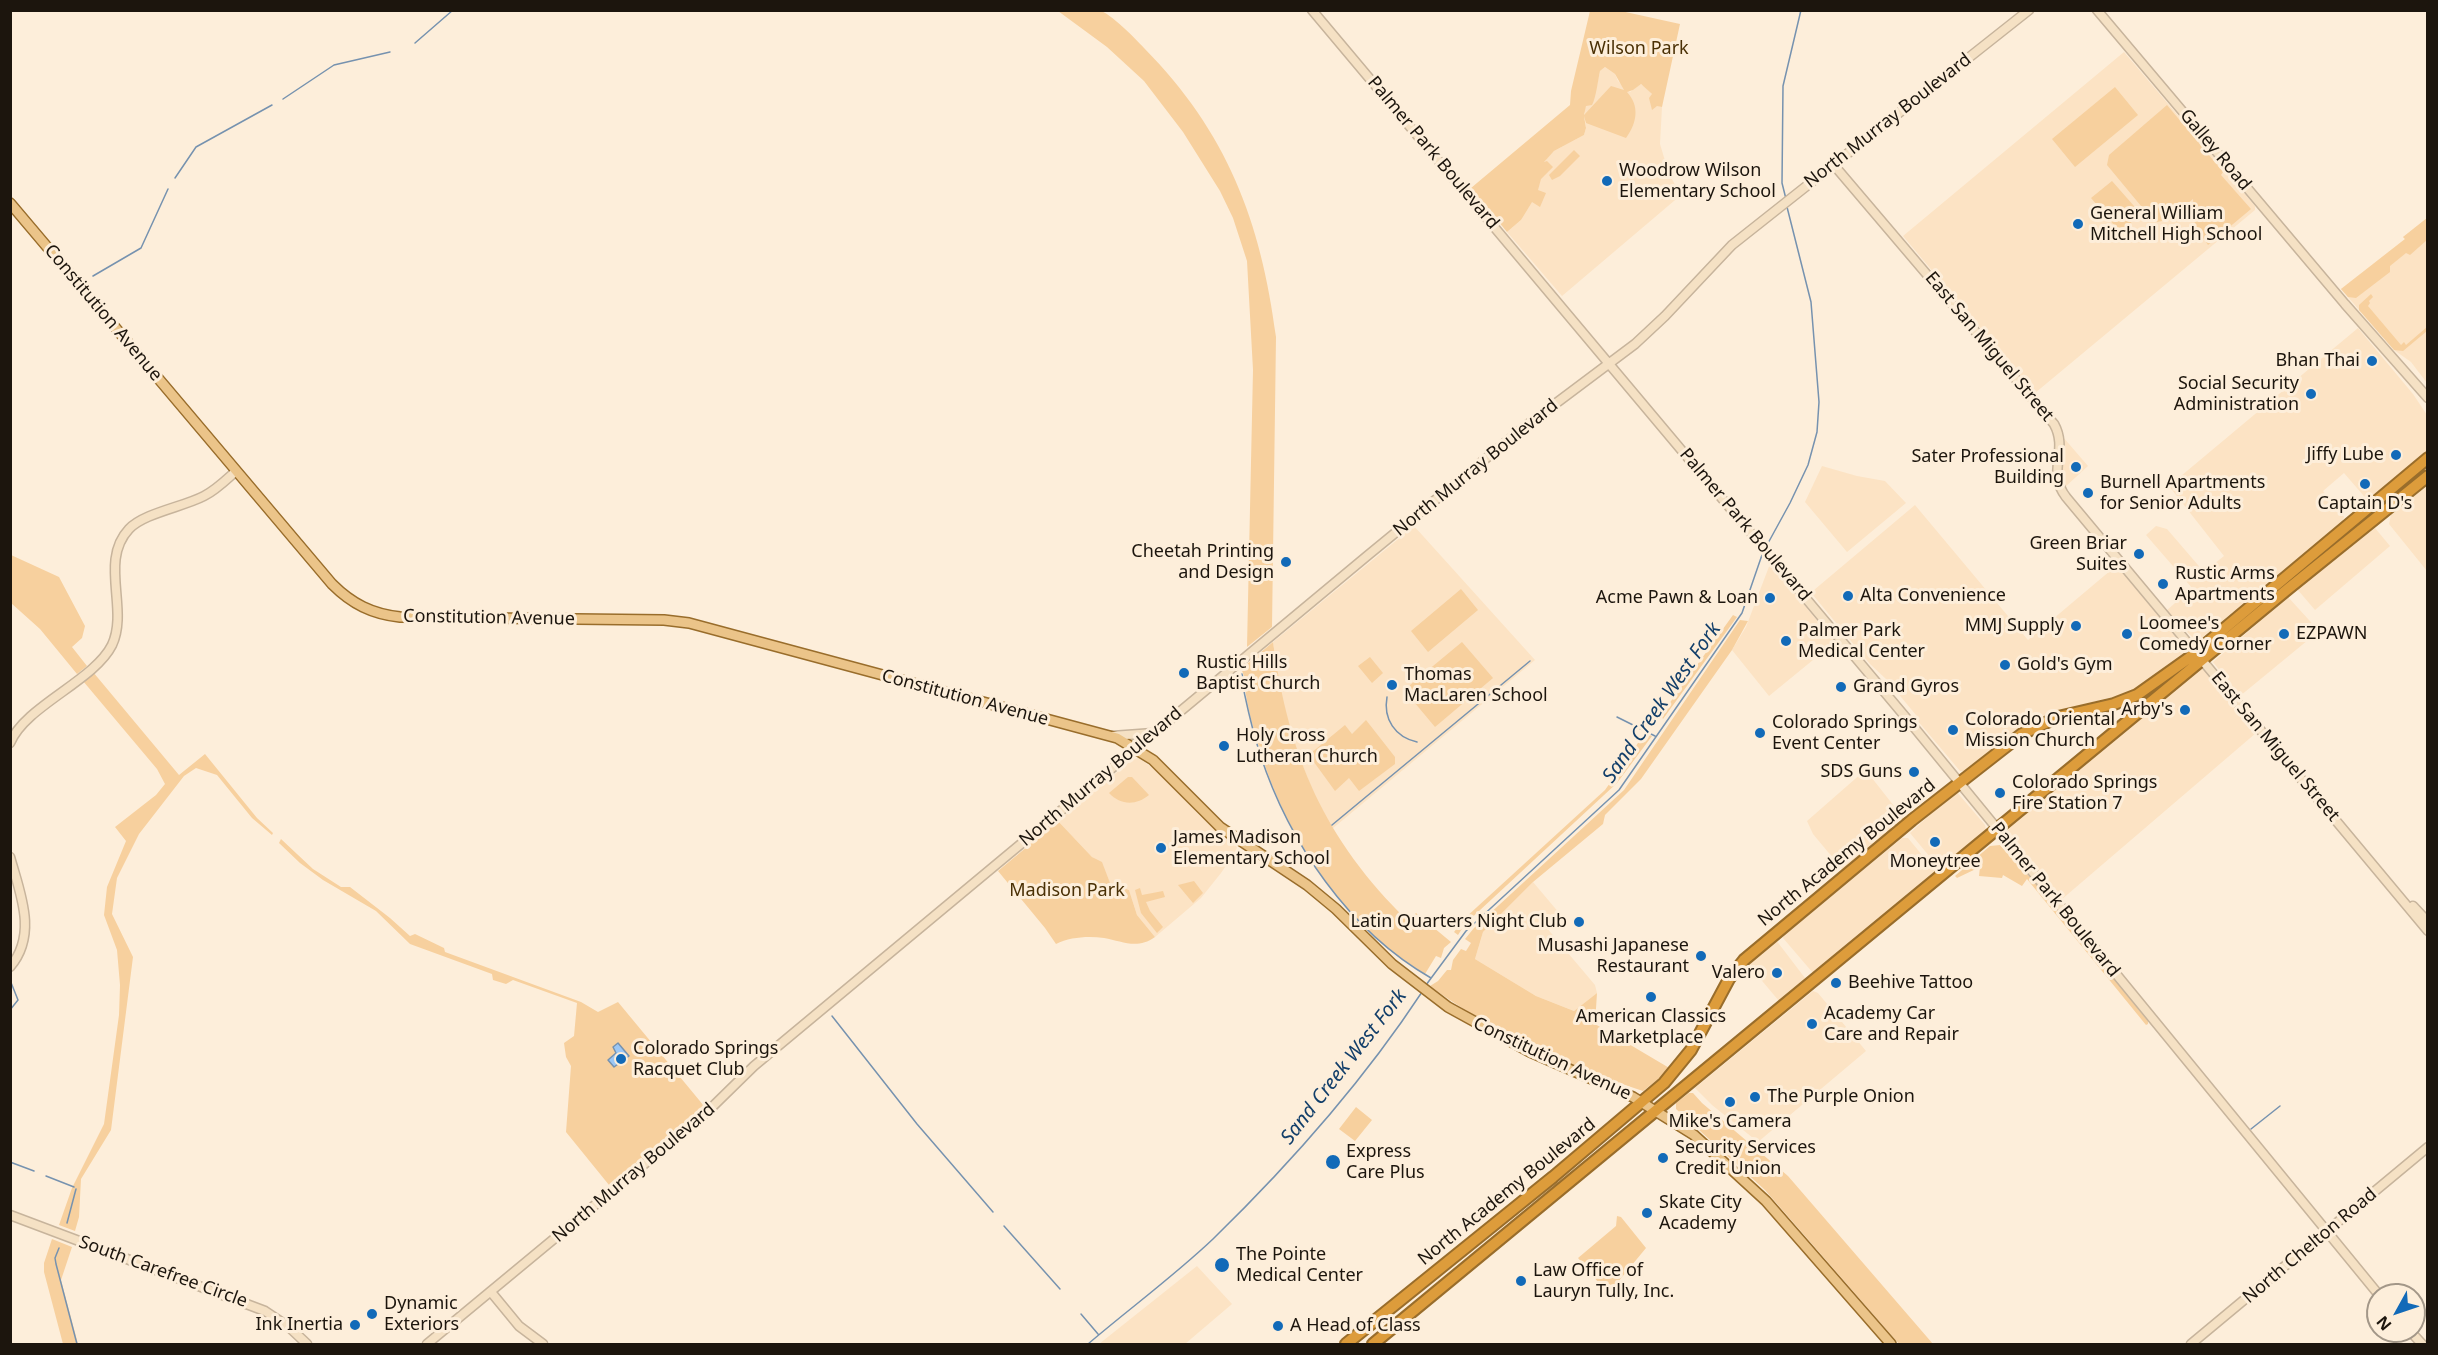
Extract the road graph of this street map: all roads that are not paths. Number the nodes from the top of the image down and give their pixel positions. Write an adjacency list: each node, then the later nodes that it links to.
1 (1312, 10): 6 (main road, Palmer Park Boulevard)
2 (2029, 10): 4 (main road, North Murray Boulevard)
3 (2097, 10): 7 (main road, Galley Road)
4 (1833, 164): 6 (main road, North Murray Boulevard); 11 (main road, East San Miguel Street)
5 (10, 203): 9 (main road, Constitution Avenue)
6 (1609, 363): 12 (main road, North Murray Boulevard); 16 (main road, Palmer Park Boulevard)
7 (2427, 398)
8 (2427, 459): 11 (highway, North Academy Boulevard)
9 (236, 471): 13 (main road, Constitution Avenue); 14 (main road)
10 (2427, 476): 11 (highway, North Academy Boulevard)
11 (2199, 656): 16 (highway, North Academy Boulevard); 17 (highway, North Academy Boulevard); 19 (main road, East San Miguel Street)
12 (1154, 733): 13 (main road); 15 (main road, North Murray Boulevard)
13 (1111, 736): 15 (main road, Constitution Avenue)
14 (10, 743)
15 (1136, 748): 22 (main road, Constitution Avenue); 28 (main road, North Murray Boulevard)
16 (1958, 783): 17 (main road, Palmer Park Boulevard); 22 (highway, North Academy Boulevard)
17 (1998, 829): 23 (highway, North Academy Boulevard); 26 (main road, Palmer Park Boulevard)
18 (10, 857): 21 (main road)
19 (2423, 921): 20 (main road, East San Miguel Street)
20 (2427, 931)
21 (10, 967)
22 (1643, 1102): 23 (main road, Constitution Avenue); 32 (highway, North Academy Boulevard)
23 (1657, 1110): 33 (highway, North Academy Boulevard); 34 (main road, Constitution Avenue)
24 (2427, 1146): 26 (main road, North Chelton Road)
25 (10, 1215): 29 (main road, South Carefree Circle)
26 (2327, 1233): 27 (main road, Palmer Park Boulevard); 35 (main road, North Chelton Road)
27 (2369, 1283)
28 (491, 1292): 30 (main road, North Murray Boulevard); 31 (main road)
29 (307, 1344)
30 (427, 1344)
31 (543, 1344)
32 (1346, 1344)
33 (1373, 1344)
34 (1891, 1344)
35 (2192, 1344)

